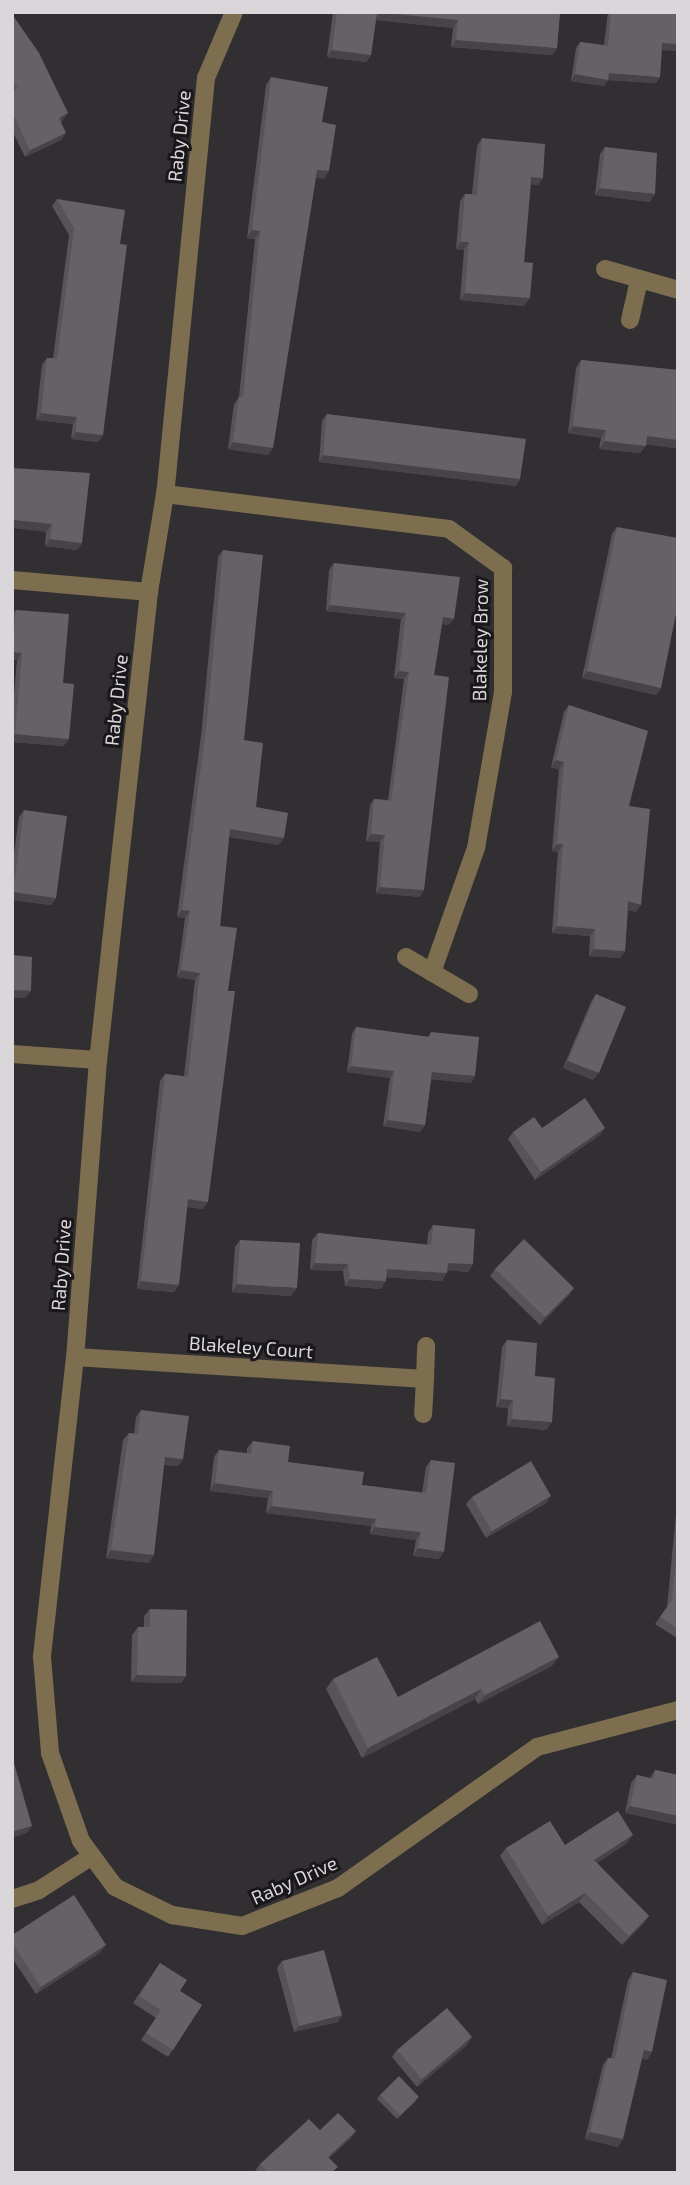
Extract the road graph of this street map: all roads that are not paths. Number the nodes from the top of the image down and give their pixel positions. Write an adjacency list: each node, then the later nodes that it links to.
1 (228, 15): 6 (street, Raby Drive)
2 (605, 269): 3 (street)
3 (639, 280): 4 (street); 5 (street)
4 (678, 290)
5 (630, 320)
6 (165, 494): 8 (street, Raby Drive); 10 (street, Blakeley Brow)
7 (12, 580): 8 (street)
8 (149, 592): 13 (street, Raby Drive)
9 (406, 957): 10 (street)
10 (432, 972): 11 (street)
11 (469, 994)
12 (12, 1054): 13 (street)
13 (98, 1060): 15 (street, Raby Drive)
14 (426, 1346): 16 (street)
15 (75, 1357): 16 (street, Blakeley Court); 19 (street, Raby Drive)
16 (425, 1379): 17 (street)
17 (423, 1414)
18 (678, 1710): 19 (street, Raby Drive)
19 (92, 1856): 20 (street)
20 (12, 1899)

